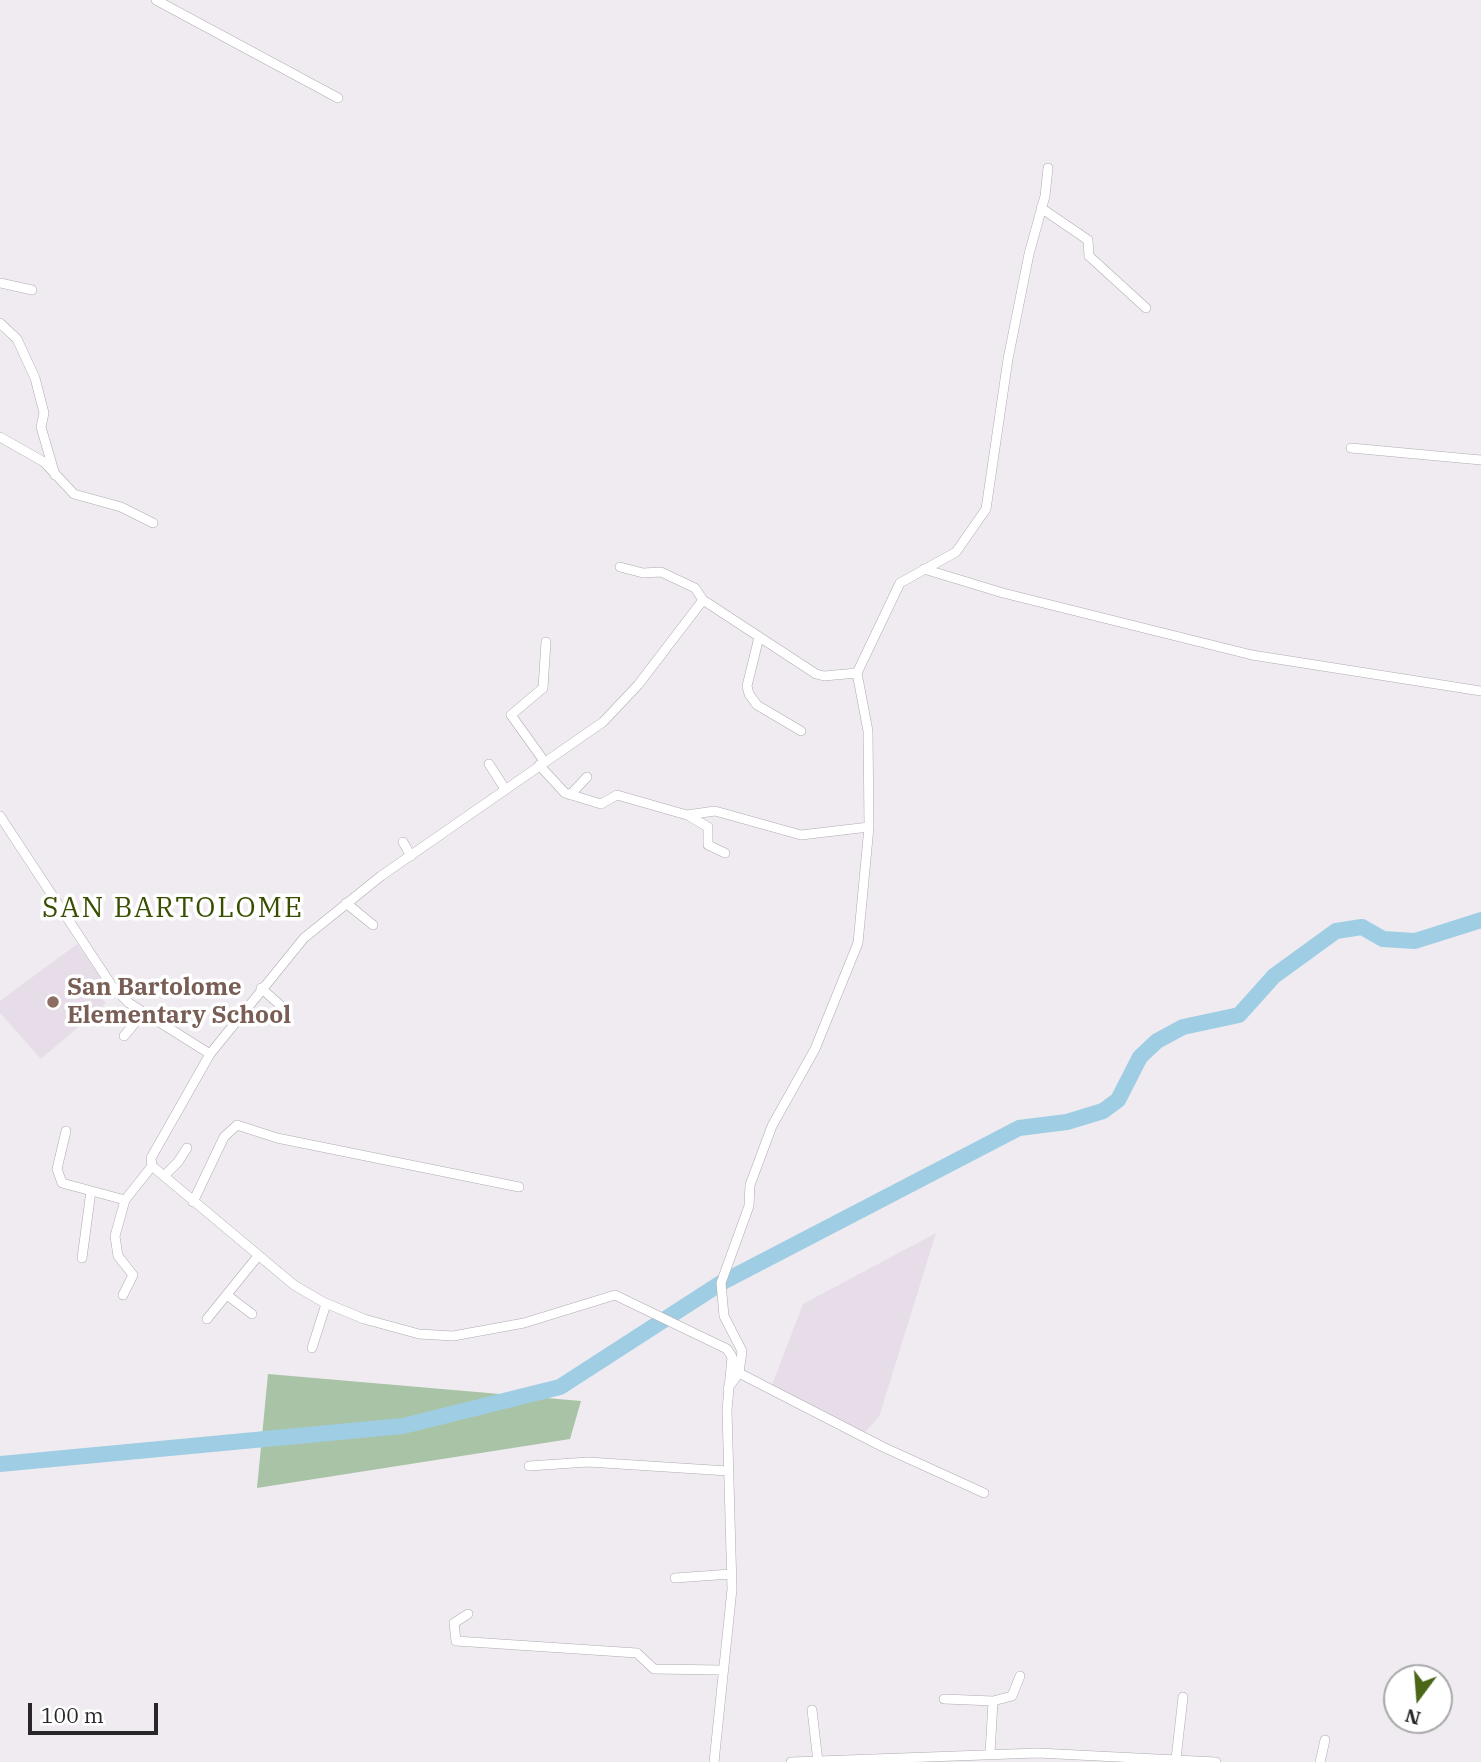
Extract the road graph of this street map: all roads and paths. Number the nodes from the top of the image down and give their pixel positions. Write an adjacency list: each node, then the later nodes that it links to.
1 (156, 0): 2 (street)
2 (338, 98)
3 (1048, 168): 4 (street)
4 (1041, 208): 7 (street); 15 (street)
5 (0, 283): 6 (street)
6 (32, 290)
7 (1146, 308)
8 (0, 323): 12 (street)
9 (0, 438): 12 (street)
10 (1351, 448): 11 (street)
11 (1481, 460)
12 (55, 477): 13 (street)
13 (153, 523)
14 (620, 566): 16 (street)
15 (924, 569): 19 (street); 20 (street)
16 (703, 600): 17 (street); 22 (street)
17 (759, 638): 19 (street); 21 (street)
18 (546, 642): 22 (street)
19 (857, 673): 29 (street)
20 (1481, 691)
21 (801, 731)
22 (541, 763): 25 (street); 26 (street)
23 (489, 764): 25 (street)
24 (587, 777): 26 (street)
25 (505, 789): 32 (street)
26 (570, 795): 27 (street)
27 (687, 815): 29 (street); 31 (street)
28 (0, 816): 37 (street)
29 (869, 827): 56 (street)
30 (403, 842): 32 (street)
31 (725, 853)
32 (411, 856): 33 (street)
33 (346, 903): 34 (street); 35 (street)
34 (373, 925)
35 (261, 988): 36 (street); 39 (street)
36 (280, 1005)
37 (144, 1012): 38 (street); 39 (street)
38 (124, 1036)
39 (209, 1054): 42 (street)
40 (66, 1131): 45 (street)
41 (187, 1147): 43 (street)
42 (152, 1166): 43 (street); 46 (street)
43 (164, 1176): 47 (street)
44 (519, 1187): 47 (street)
45 (91, 1191): 46 (street); 49 (street)
46 (125, 1200): 50 (street)
47 (193, 1202): 48 (street)
48 (258, 1256): 51 (street); 52 (street)
49 (82, 1258)
50 (123, 1295)
51 (227, 1296): 53 (street); 54 (street)
52 (327, 1304): 55 (street); 57 (street)
53 (252, 1314)
54 (207, 1319)
55 (312, 1348)
56 (739, 1373): 57 (street); 60 (street)
57 (727, 1388): 59 (street)
58 (529, 1466): 59 (street)
59 (728, 1471): 61 (street)
60 (984, 1493)
61 (731, 1574): 62 (street); 64 (street)
62 (675, 1578)
63 (468, 1614): 64 (street)
64 (721, 1670): 75 (street)
65 (1020, 1676): 68 (street)
66 (1183, 1697): 72 (street)
67 (944, 1699): 68 (street)
68 (993, 1701): 71 (street)
69 (812, 1710): 73 (street)
70 (1325, 1740): 78 (street)
71 (990, 1754): 72 (street); 73 (street)
72 (1176, 1759): 74 (street)
73 (818, 1761): 76 (street)
74 (1204, 1761): 77 (street)
75 (714, 1762)
76 (791, 1762)
77 (1216, 1762)
78 (1320, 1762)

